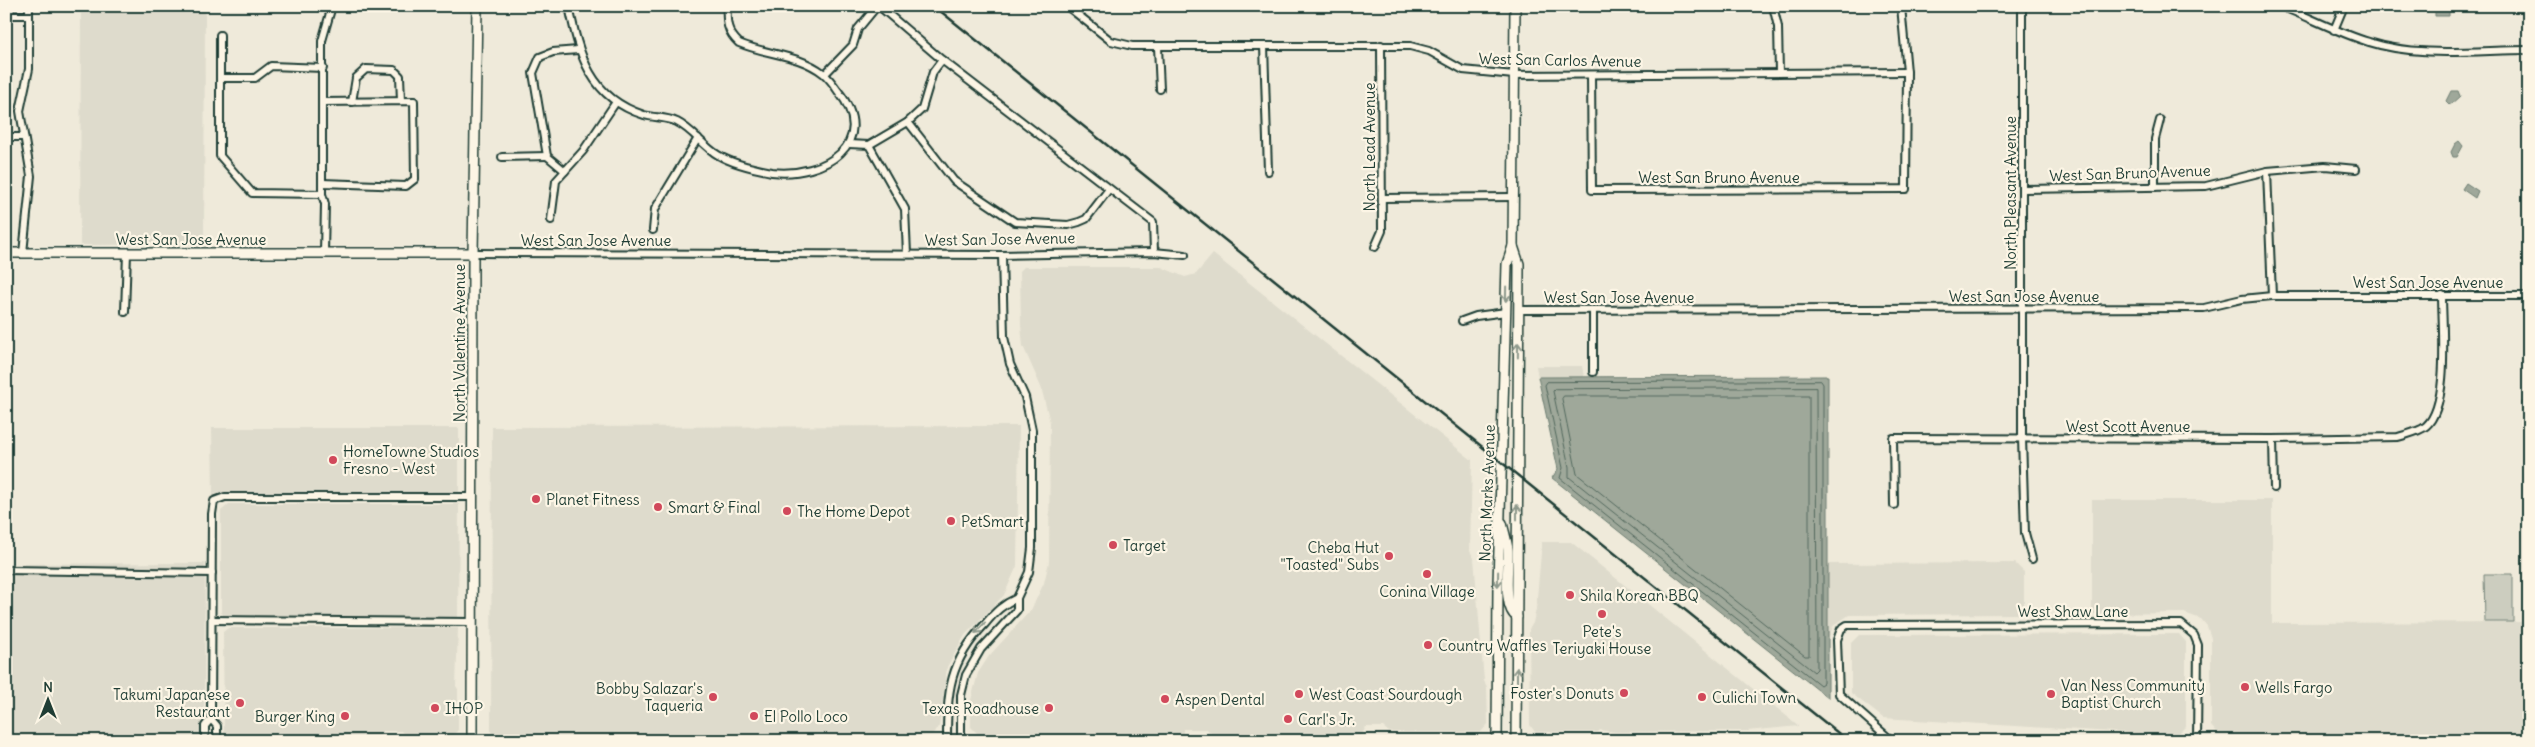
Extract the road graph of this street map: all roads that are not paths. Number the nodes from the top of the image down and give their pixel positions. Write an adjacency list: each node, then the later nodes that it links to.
1 (29, 6): 14 (street)
2 (332, 6): 24 (street)
3 (478, 6): 65 (main road, North Valentine Avenue)
4 (569, 6): 21 (street)
5 (727, 6): 27 (street)
6 (878, 6): 23 (street); 27 (street)
7 (1067, 6): 20 (street, West San Carlos Avenue)
8 (1514, 6): 28 (main road, North Marks Avenue)
9 (1773, 6): 26 (street)
10 (1901, 6): 25 (street)
11 (2022, 6): 52 (street, North Pleasant Avenue)
12 (2280, 6): 16 (street)
13 (2344, 6): 16 (street)
14 (29, 14): 15 (street); 38 (street)
15 (6, 15)
16 (2334, 30): 22 (street)
17 (220, 35): 30 (street)
18 (1381, 45): 19 (street, West San Carlos Avenue); 28 (street, West San Carlos Avenue); 54 (street, North Lead Avenue)
19 (1264, 46): 20 (street, West San Carlos Avenue); 47 (street)
20 (1158, 47): 31 (street)
21 (578, 50): 35 (street); 43 (street)
22 (2529, 50)
23 (942, 60): 37 (street); 51 (street)
24 (323, 68): 30 (street); 32 (street)
25 (1907, 72): 26 (street, West San Carlos Avenue); 29 (street, West San Bruno Avenue)
26 (1779, 73): 29 (street, West San Carlos Avenue)
27 (825, 74): 41 (street)
28 (1514, 75): 29 (street, West San Carlos Avenue); 55 (main road, North Marks Avenue)
29 (1591, 75)
30 (220, 78): 53 (street)
31 (1160, 89)
32 (322, 102): 33 (street); 49 (street)
33 (352, 102): 34 (street); 34 (street)
34 (401, 102): 49 (street)
35 (616, 102): 40 (street); 46 (street)
36 (2160, 120): 50 (street)
37 (908, 122): 42 (street); 51 (street)
38 (24, 137): 39 (street); 62 (street)
39 (6, 138)
40 (698, 138): 41 (street); 57 (street)
41 (848, 144): 42 (street)
42 (869, 145): 66 (street)
43 (548, 156): 44 (street); 46 (street)
44 (502, 157)
45 (2356, 170): 48 (street, West San Bruno Avenue)
46 (565, 171): 56 (street)
47 (1268, 172)
48 (2267, 172): 50 (street, West San Bruno Avenue); 70 (street)
49 (322, 183): 53 (street)
50 (2155, 186): 52 (street, West San Bruno Avenue)
51 (1110, 189): 60 (street)
52 (2023, 189): 74 (street, North Pleasant Avenue)
53 (322, 194): 64 (street)
54 (1382, 198): 55 (street); 59 (street, North Lead Avenue)
55 (1514, 198): 58 (main road, North Marks Avenue)
56 (551, 220)
57 (653, 230)
58 (1513, 246): 72 (main road, North Marks Avenue); 76 (main road, North Marks Avenue, one-way to 76)
59 (1375, 247)
60 (1154, 252): 67 (street, West San Jose Avenue); 68 (street, West San Jose Avenue)
61 (6, 253): 62 (main road, West San Jose Avenue)
62 (23, 253): 63 (main road, West San Jose Avenue)
63 (127, 253): 64 (main road, West San Jose Avenue); 75 (street)
64 (324, 253): 65 (main road, West San Jose Avenue)
65 (473, 253): 66 (street, West San Jose Avenue); 82 (main road, North Valentine Avenue)
66 (906, 254): 67 (street, West San Jose Avenue)
67 (1002, 255): 88 (street)
68 (1184, 255)
69 (2442, 295): 70 (street, West San Jose Avenue); 71 (street, West San Jose Avenue); 80 (street, West Scott Avenue)
70 (2272, 296): 74 (street, West San Jose Avenue)
71 (2529, 296)
72 (1519, 310): 73 (street, West San Jose Avenue); 89 (main road, North Marks Avenue, one-way to 72)
73 (1593, 310): 74 (street, West San Jose Avenue); 78 (street)
74 (2023, 310): 79 (street, North Pleasant Avenue)
75 (125, 312)
76 (1506, 312): 77 (street); 84 (main road, North Marks Avenue)
77 (1462, 321)
78 (1593, 372)
79 (2022, 438): 80 (street, West Scott Avenue); 83 (street, West Scott Avenue); 85 (street, North Pleasant Avenue)
80 (2273, 439): 81 (street)
81 (2274, 488)
82 (472, 497): 87 (street); 91 (main road, North Valentine Avenue)
83 (1894, 505)
84 (1499, 511): 89 (main road); 98 (main road, North Marks Avenue, one-way to 98)
85 (2032, 559)
86 (6, 570): 87 (street)
87 (212, 573): 90 (street)
88 (1017, 598): 96 (street, one-way to 96); 97 (street)
89 (1517, 617): 99 (main road, North Marks Avenue, one-way to 89)
90 (212, 620): 91 (street); 92 (street)
91 (472, 622): 95 (main road, North Valentine Avenue)
92 (211, 719): 93 (street); 94 (street)
93 (205, 741)
94 (217, 741)
95 (472, 741)
96 (946, 741)
97 (961, 741)
98 (1497, 741)
99 (1516, 741)
100 (1892, 741): 101 (street, West Shaw Lane)
101 (2197, 741)

